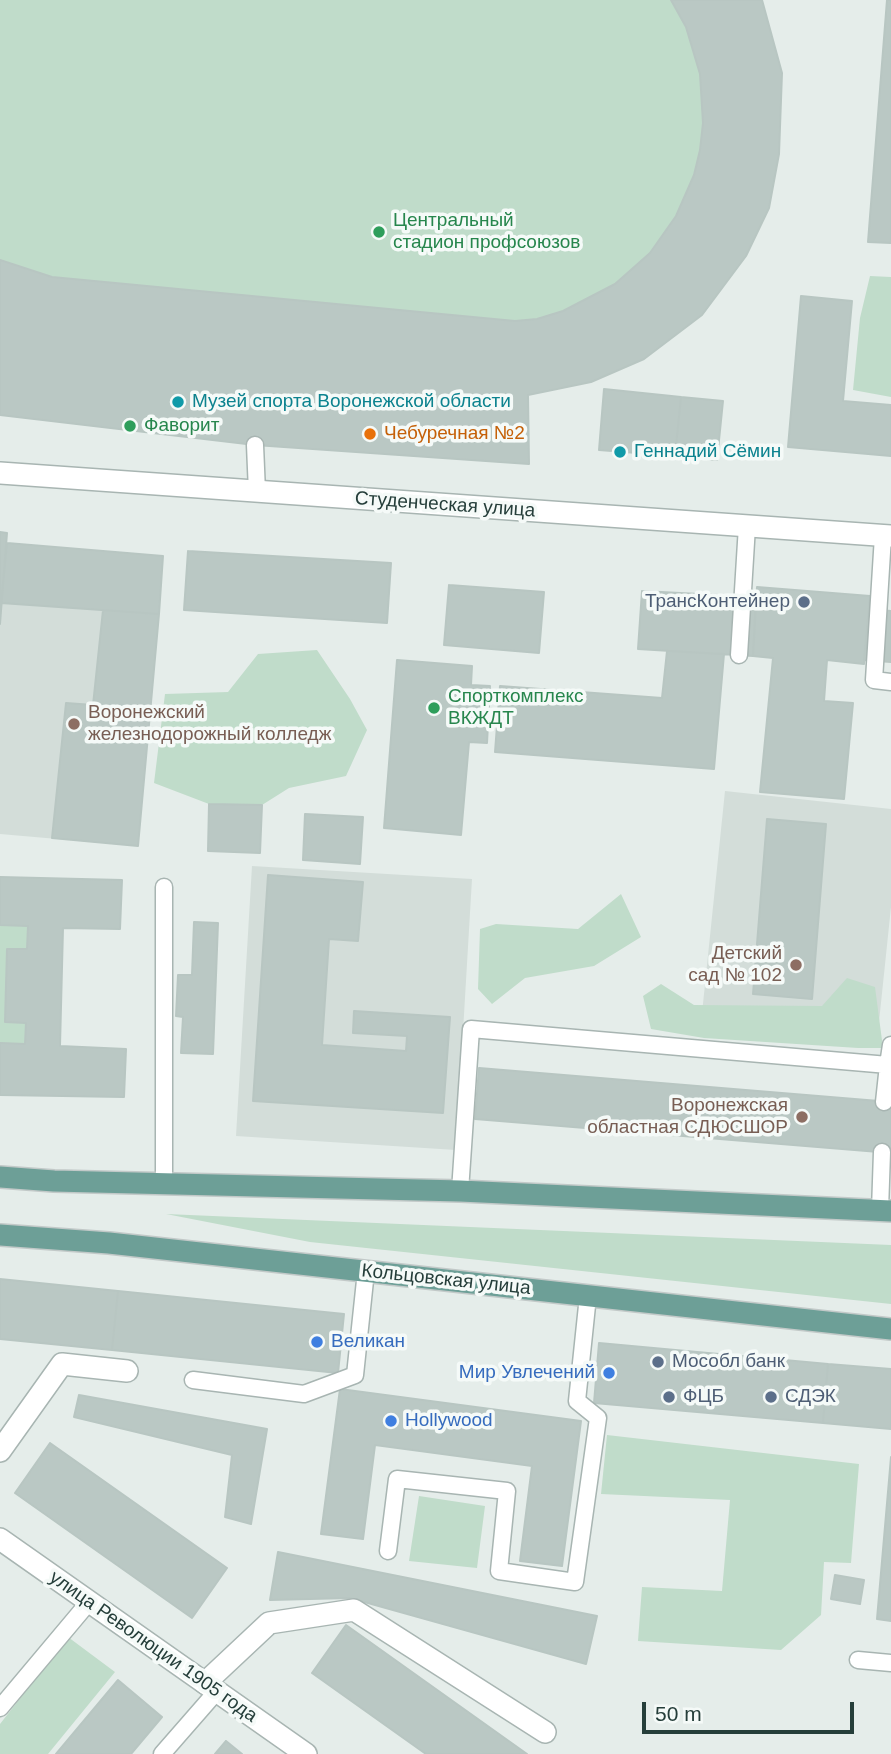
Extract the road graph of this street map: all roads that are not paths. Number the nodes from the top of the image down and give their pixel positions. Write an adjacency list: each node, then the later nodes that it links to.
1 (255, 444): 3 (lane)
2 (0, 473): 3 (street, Студенческая улица)
3 (257, 492): 4 (street, Студенческая улица)
4 (747, 526): 5 (street, Студенческая улица); 6 (lane)
5 (887, 536): 7 (lane)
6 (739, 655)
7 (891, 682)
8 (164, 887): 14 (lane)
9 (891, 1045): 10 (lane)
10 (888, 1065): 11 (lane); 15 (lane)
11 (884, 1101)
12 (882, 1152): 16 (lane)
13 (0, 1177): 14 (main road)
14 (164, 1184): 15 (main road)
15 (460, 1191): 16 (main road)
16 (885, 1211)
17 (0, 1235): 18 (main road, Кольцовская улица)
18 (366, 1272): 19 (main road, Кольцовская улица); 22 (lane)
19 (588, 1296): 20 (main road, Кольцовская улица); 25 (lane)
20 (891, 1329)
21 (127, 1371): 23 (street)
22 (193, 1380)
23 (0, 1451)
24 (0, 1539): 26 (street, улица Революции 1905 года)
25 (388, 1552)
26 (89, 1602): 29 (street, улица Революции 1905 года); 30 (lane)
27 (858, 1660): 28 (lane)
28 (891, 1663)
29 (211, 1687): 31 (street); 32 (lane); 33 (street, улица Революции 1905 года)
30 (0, 1709)
31 (545, 1732)
32 (162, 1754)
33 (306, 1754)

